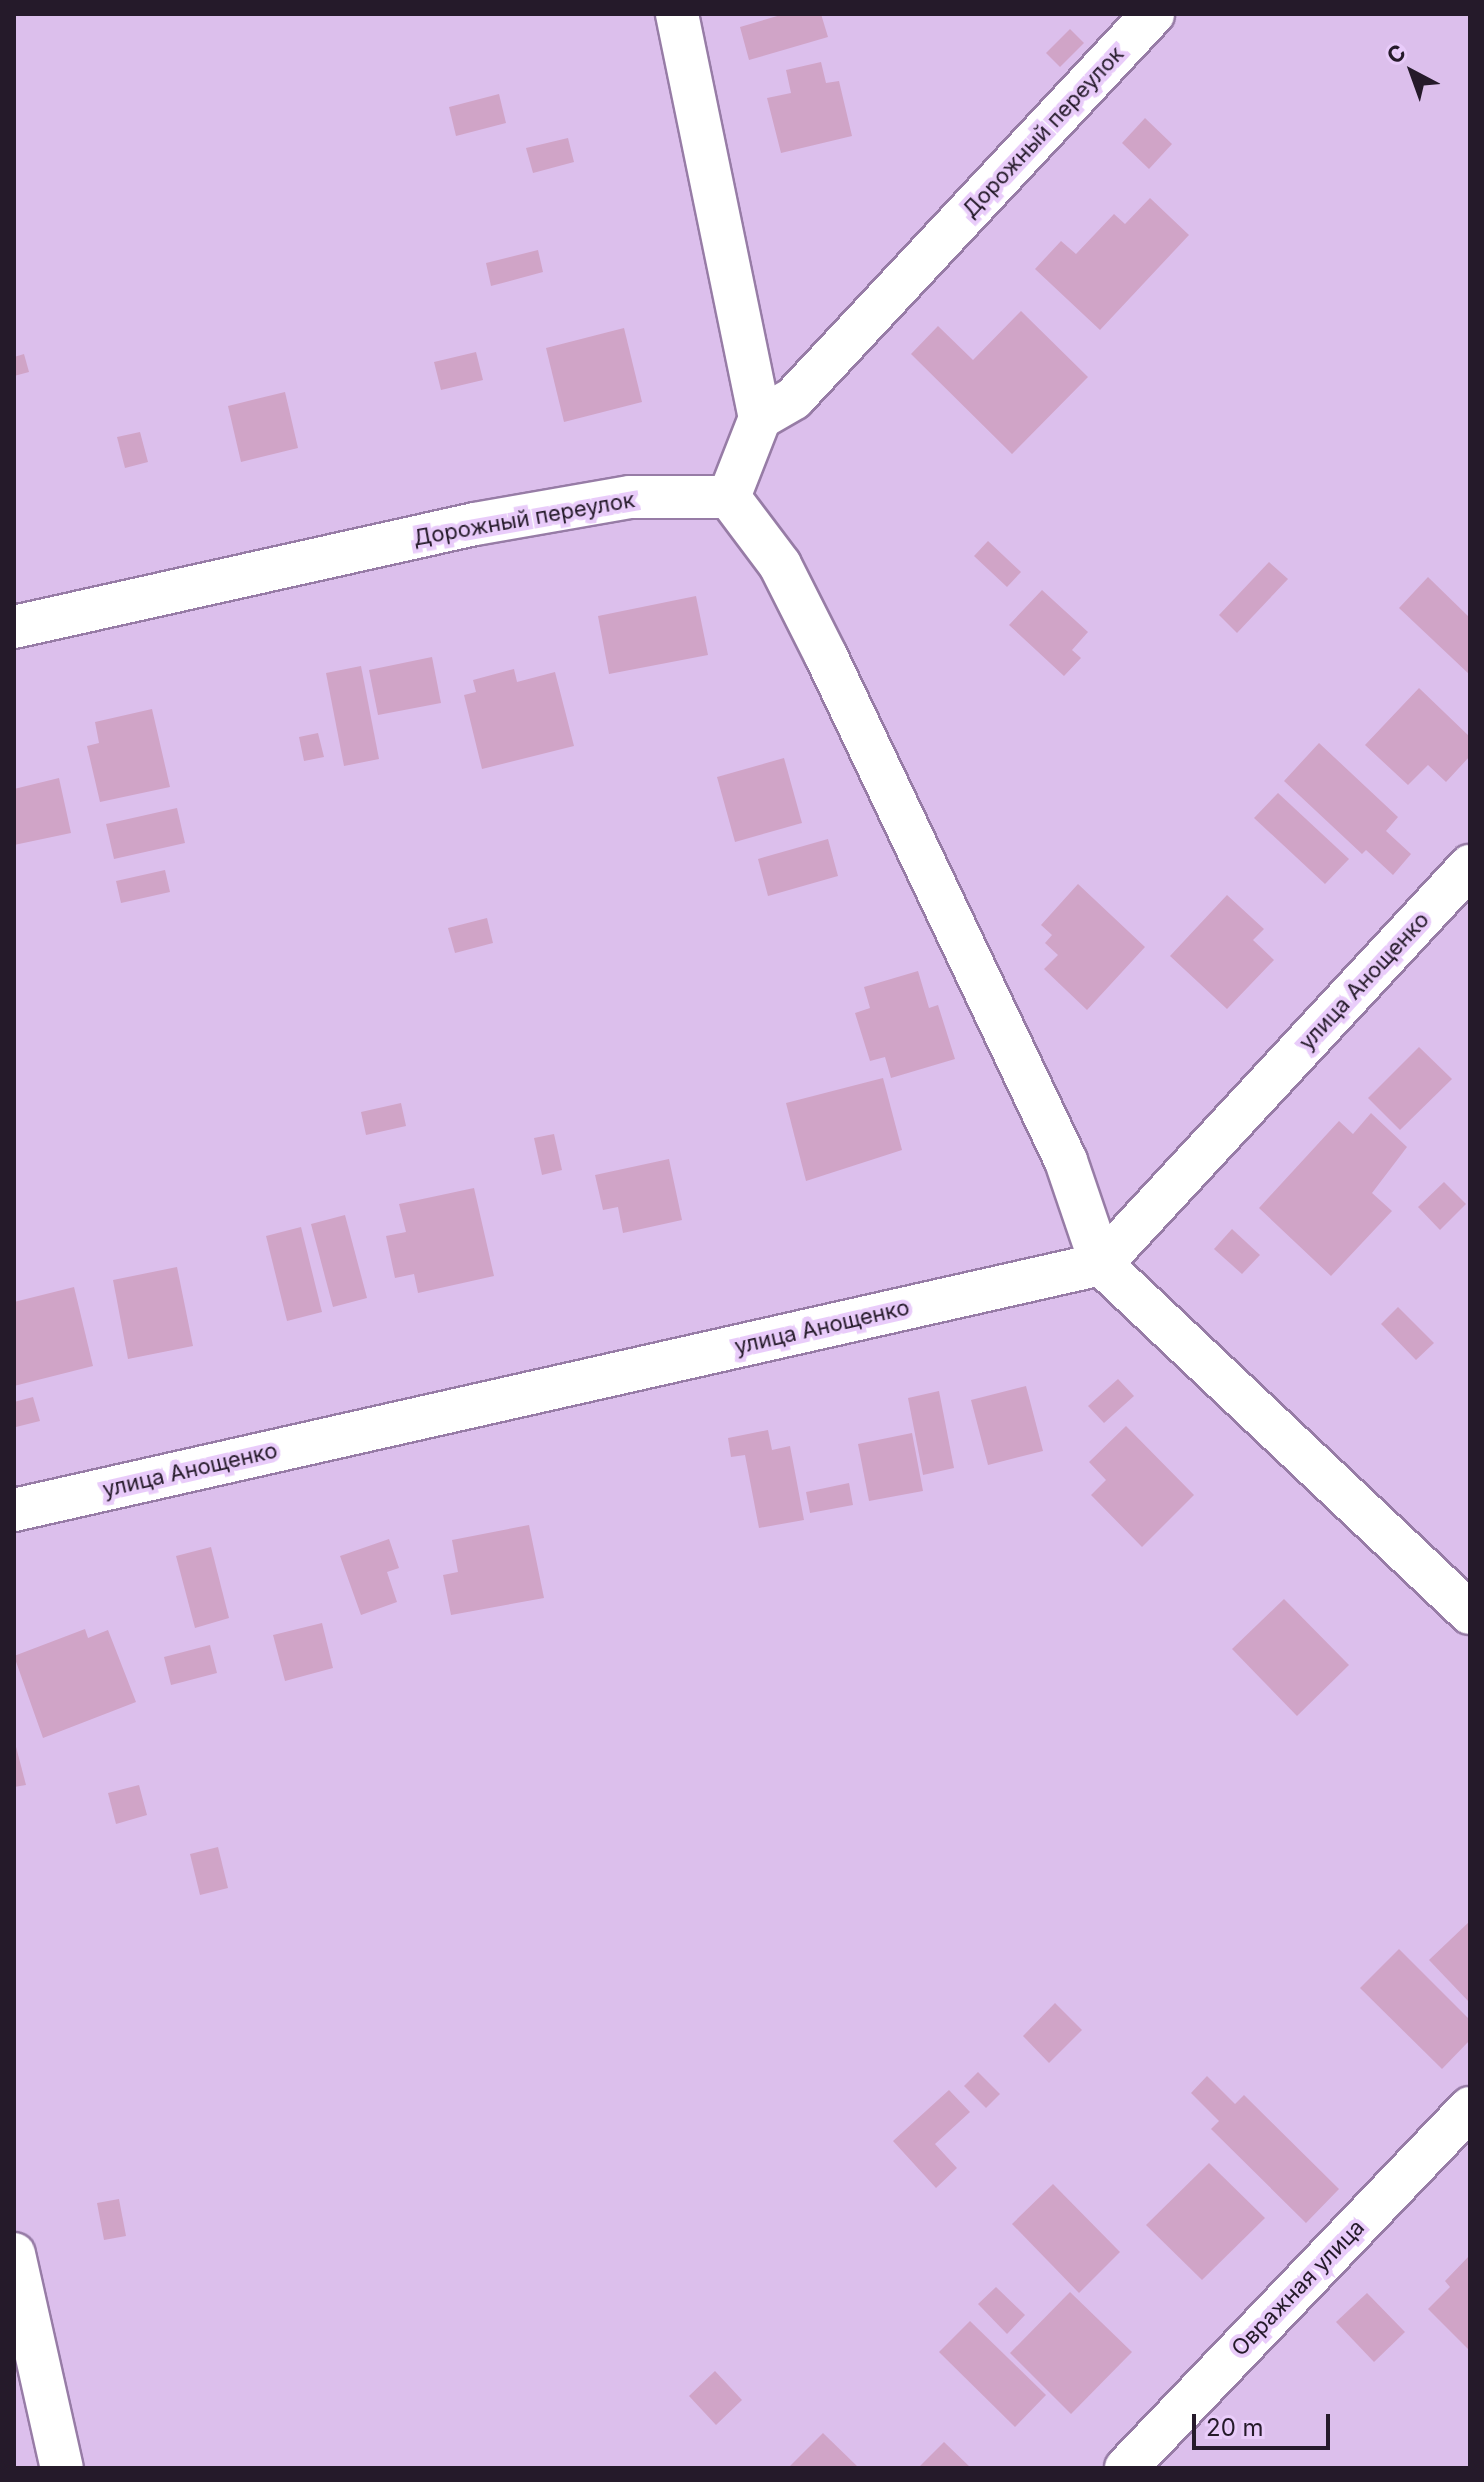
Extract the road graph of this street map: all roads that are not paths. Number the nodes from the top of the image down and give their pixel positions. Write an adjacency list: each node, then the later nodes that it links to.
1 (677, 14): 3 (street)
2 (1153, 14): 3 (street, Дорожный переулок)
3 (760, 418): 4 (street)
4 (729, 497): 5 (street, Дорожный переулок); 7 (street)
5 (14, 627)
6 (1470, 866): 7 (street, улица Анощенко)
7 (1101, 1264): 8 (street, улица Анощенко); 9 (street)
8 (14, 1510)
9 (1470, 1613)
10 (1470, 2108): 13 (street, Овражная улица)
11 (14, 2254): 12 (street)
12 (62, 2468)
13 (1126, 2468)

